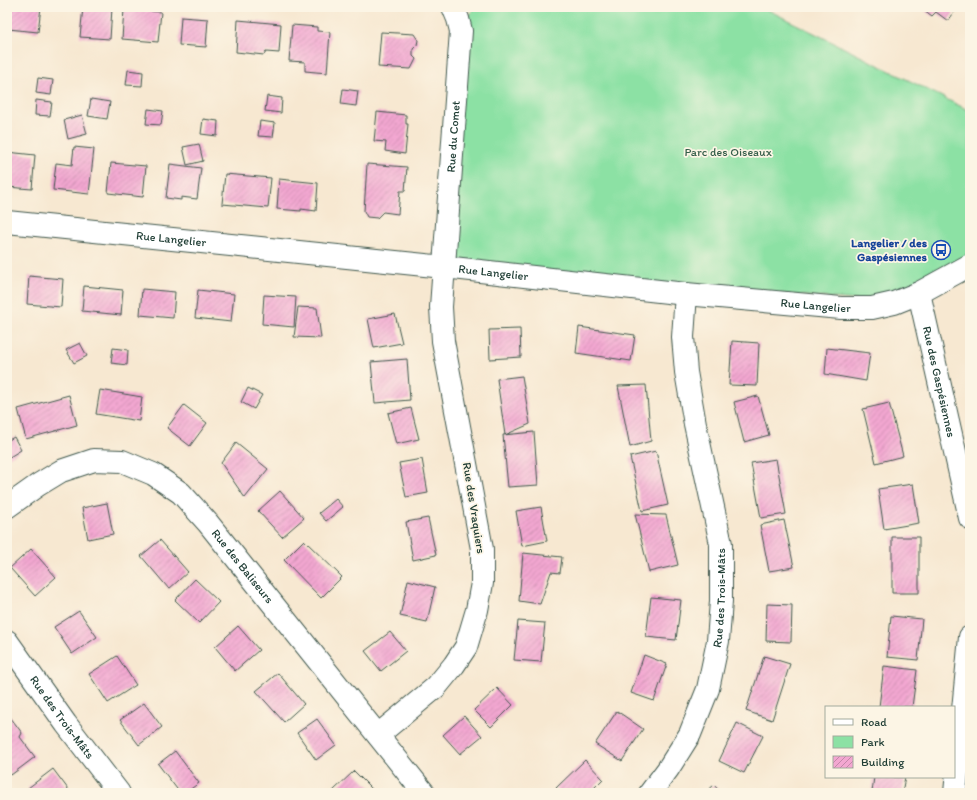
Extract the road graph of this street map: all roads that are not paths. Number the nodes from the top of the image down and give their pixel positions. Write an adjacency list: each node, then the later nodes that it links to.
1 (453, 7): 4 (street, Rue du Comet)
2 (7, 222): 4 (street, Rue Langelier)
3 (970, 265): 5 (street, Rue Langelier)
4 (444, 267): 6 (street, Rue Langelier); 11 (street, Rue des Vraquiers)
5 (919, 293): 6 (street, Rue Langelier); 8 (street, Rue des Gaspésiennes)
6 (686, 294): 14 (street, Rue des Trois-Mâts)
7 (7, 507): 11 (street, Rue des Baliseurs)
8 (970, 518)
9 (970, 637): 15 (street)
10 (7, 640): 12 (street, Rue des Trois-Mâts)
11 (378, 735): 13 (street, Rue des Baliseurs)
12 (119, 793)
13 (424, 793)
14 (650, 793)
15 (955, 793)

